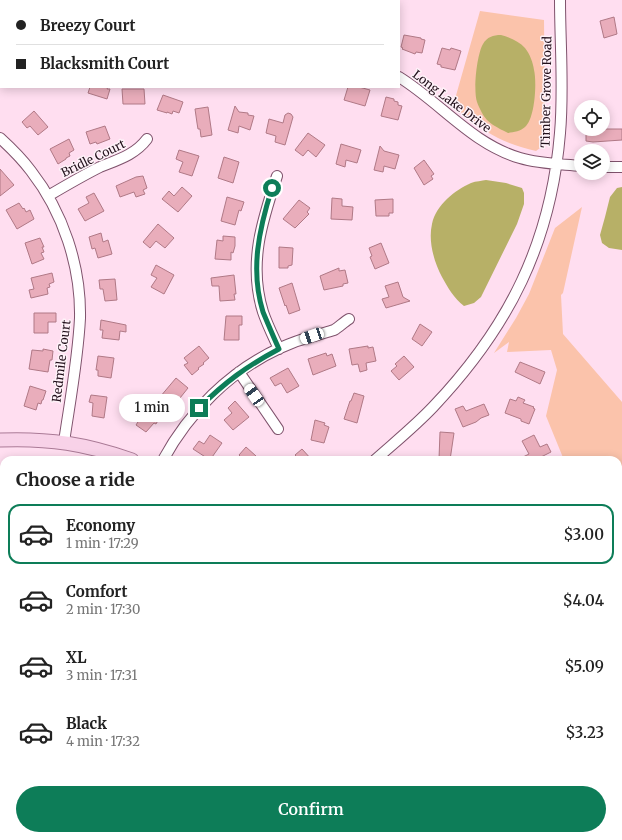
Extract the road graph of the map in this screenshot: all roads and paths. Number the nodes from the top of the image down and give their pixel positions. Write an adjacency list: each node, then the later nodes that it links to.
1 (560, 0): 5 (street, Timber Grove Road)
2 (400, 78): 5 (street, Long Lake Drive)
3 (0, 138): 10 (street, Redmile Court)
4 (147, 139): 10 (street, Bridle Court)
5 (557, 164): 6 (street, Long Lake Drive); 19 (street, Timber Grove Road)
6 (574, 165)
7 (610, 167): 8 (street)
8 (622, 168)
9 (277, 176): 12 (street)
10 (48, 196): 16 (street, Redmile Court)
11 (349, 319): 12 (street)
12 (279, 349): 13 (street)
13 (239, 372): 14 (street); 18 (street)
14 (278, 429)
15 (0, 440): 16 (main road)
16 (64, 442): 17 (main road)
17 (120, 456)
18 (165, 456)
19 (379, 456)

